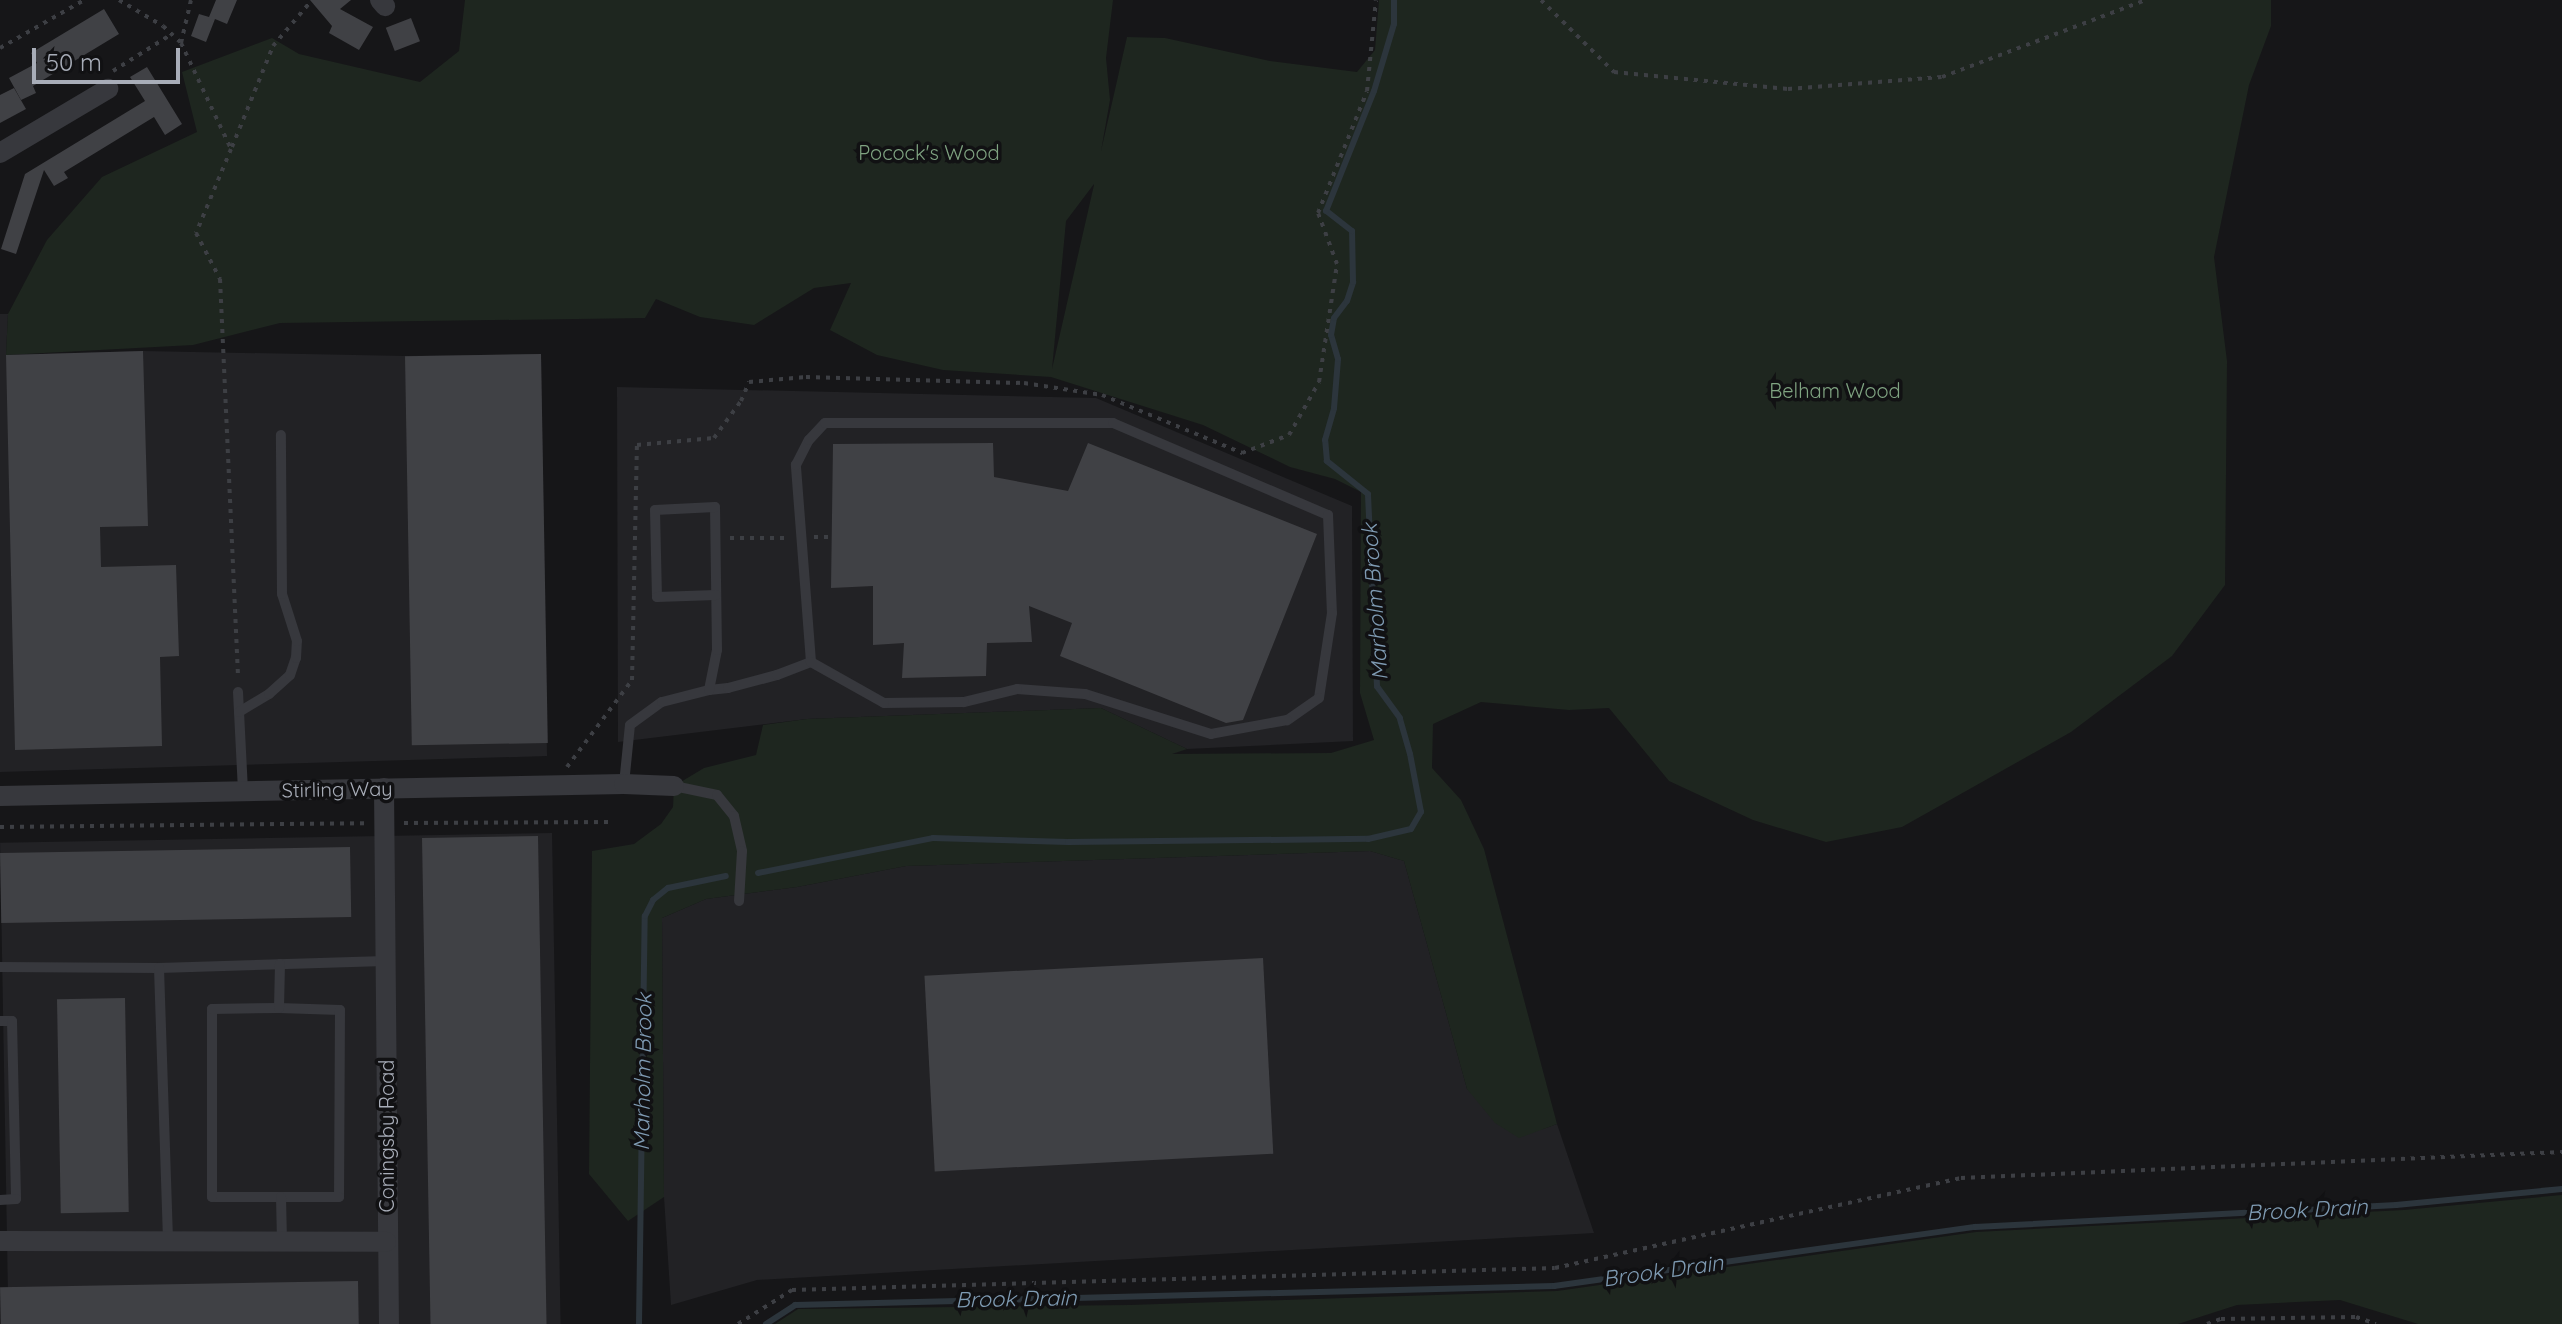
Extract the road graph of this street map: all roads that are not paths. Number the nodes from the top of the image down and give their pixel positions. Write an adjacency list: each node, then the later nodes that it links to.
1 (108, 89): 2 (street)
2 (0, 153)
3 (281, 435): 8 (lane)
4 (716, 595): 4 (lane); 6 (lane)
5 (811, 662): 5 (lane); 6 (lane)
6 (709, 690): 9 (lane)
7 (238, 692): 8 (lane)
8 (239, 712): 12 (lane)
9 (624, 784): 10 (street, Stirling Way); 11 (street, Stirling Way)
10 (674, 786): 14 (lane)
11 (384, 788): 12 (street, Stirling Way); 15 (street, Coningsby Road)
12 (243, 790): 13 (street, Stirling Way)
13 (0, 796)
14 (739, 901)
15 (385, 961): 16 (lane); 26 (street, Coningsby Road)
16 (280, 964): 18 (lane); 19 (lane)
17 (0, 967): 18 (lane)
18 (159, 968): 24 (lane)
19 (279, 1008): 21 (lane); 21 (lane)
20 (0, 1021): 22 (lane)
21 (281, 1197): 25 (lane)
22 (0, 1200)
23 (0, 1241): 24 (street, Coningsby Road)
24 (168, 1241): 25 (street, Coningsby Road)
25 (282, 1241): 26 (street, Coningsby Road)
26 (386, 1242): 27 (street)
27 (389, 1324)

